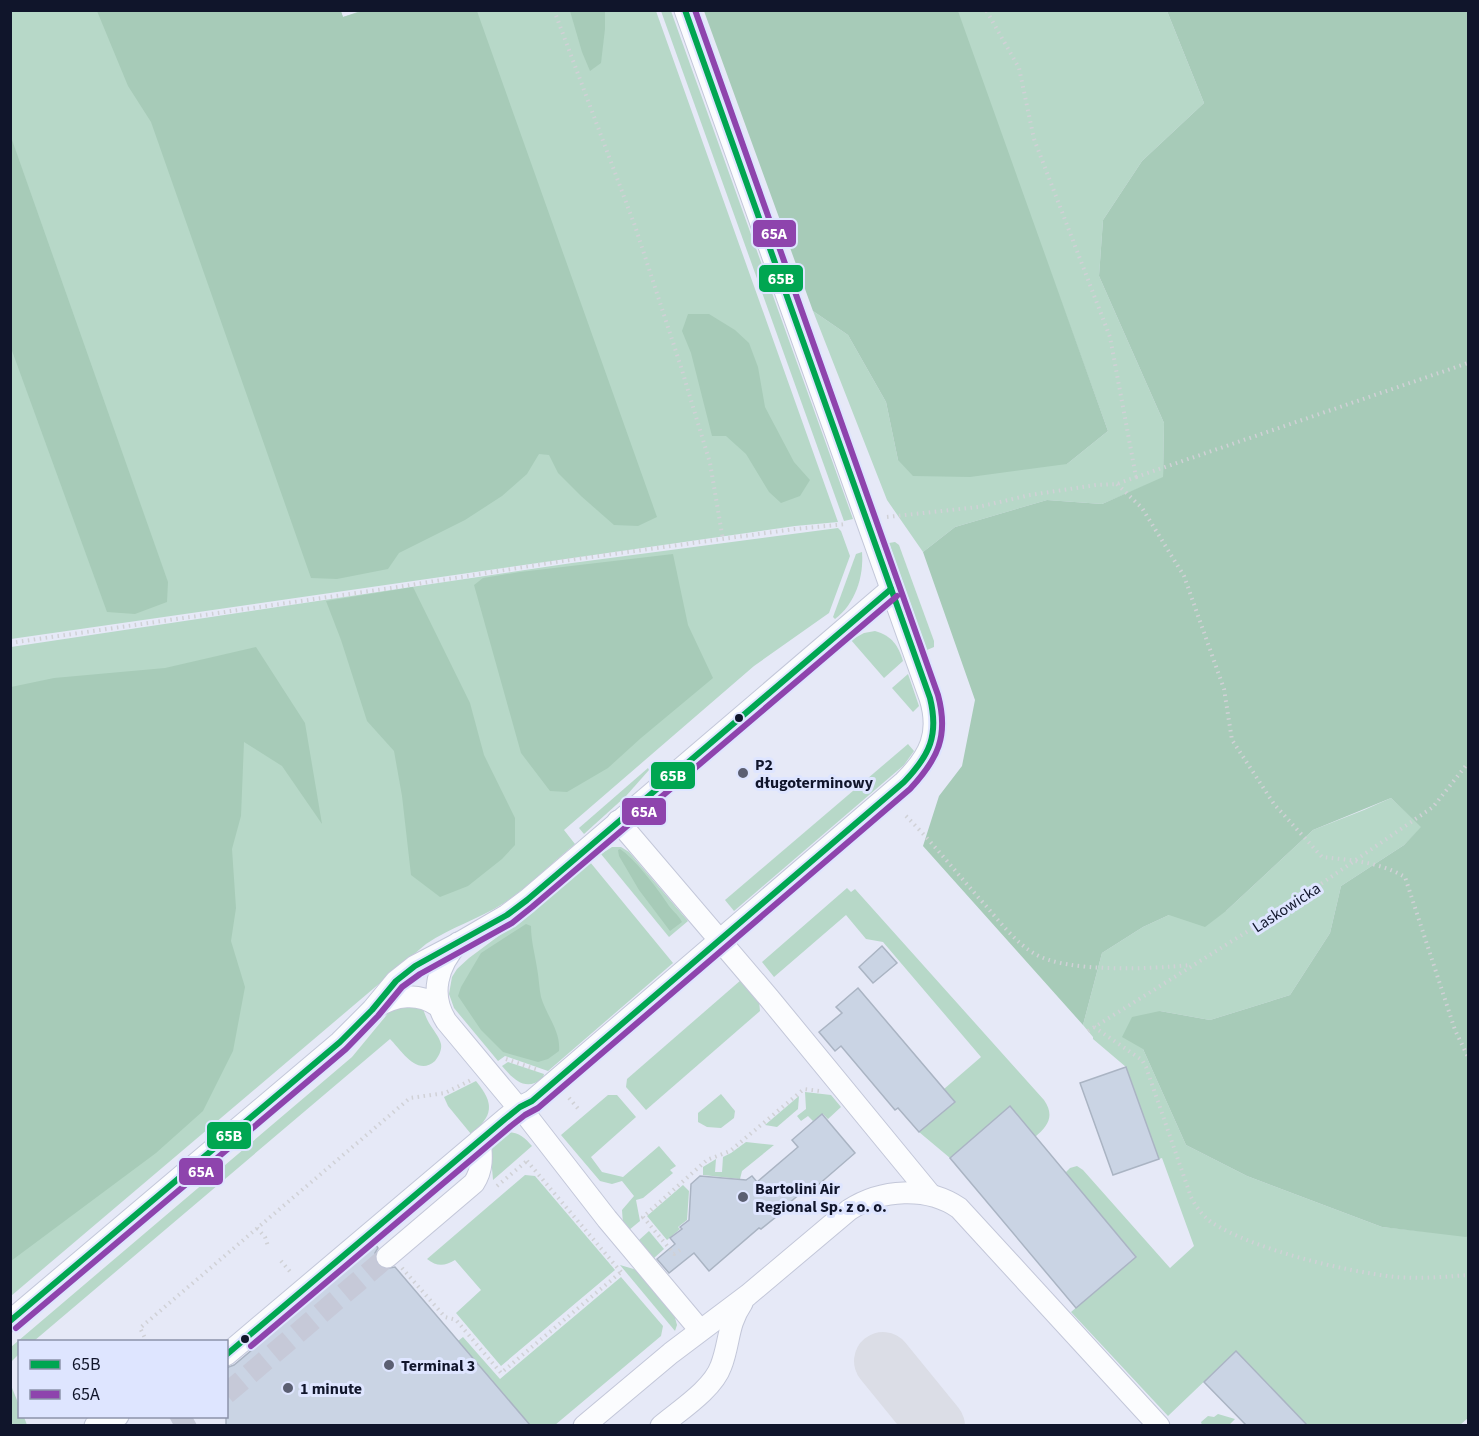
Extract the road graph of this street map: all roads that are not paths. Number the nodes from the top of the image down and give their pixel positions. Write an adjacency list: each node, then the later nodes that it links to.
1 (685, 10): 2 (street)
2 (891, 589): 3 (street); 4 (street)
3 (618, 821): 4 (street); 5 (street)
4 (720, 940): 8 (street); 10 (street)
5 (459, 943): 6 (street); 7 (street)
6 (438, 1006): 7 (street); 8 (street)
7 (372, 1010): 13 (street)
8 (520, 1107): 9 (street); 14 (street)
9 (480, 1140): 11 (street); 15 (street)
10 (930, 1194): 12 (street); 20 (street)
11 (394, 1262)
12 (748, 1295): 14 (street); 19 (street)
13 (10, 1321)
14 (700, 1330): 18 (street)
15 (228, 1353)
16 (113, 1418): 17 (street)
17 (95, 1425)
18 (584, 1425)
19 (661, 1425)
20 (1159, 1425)

